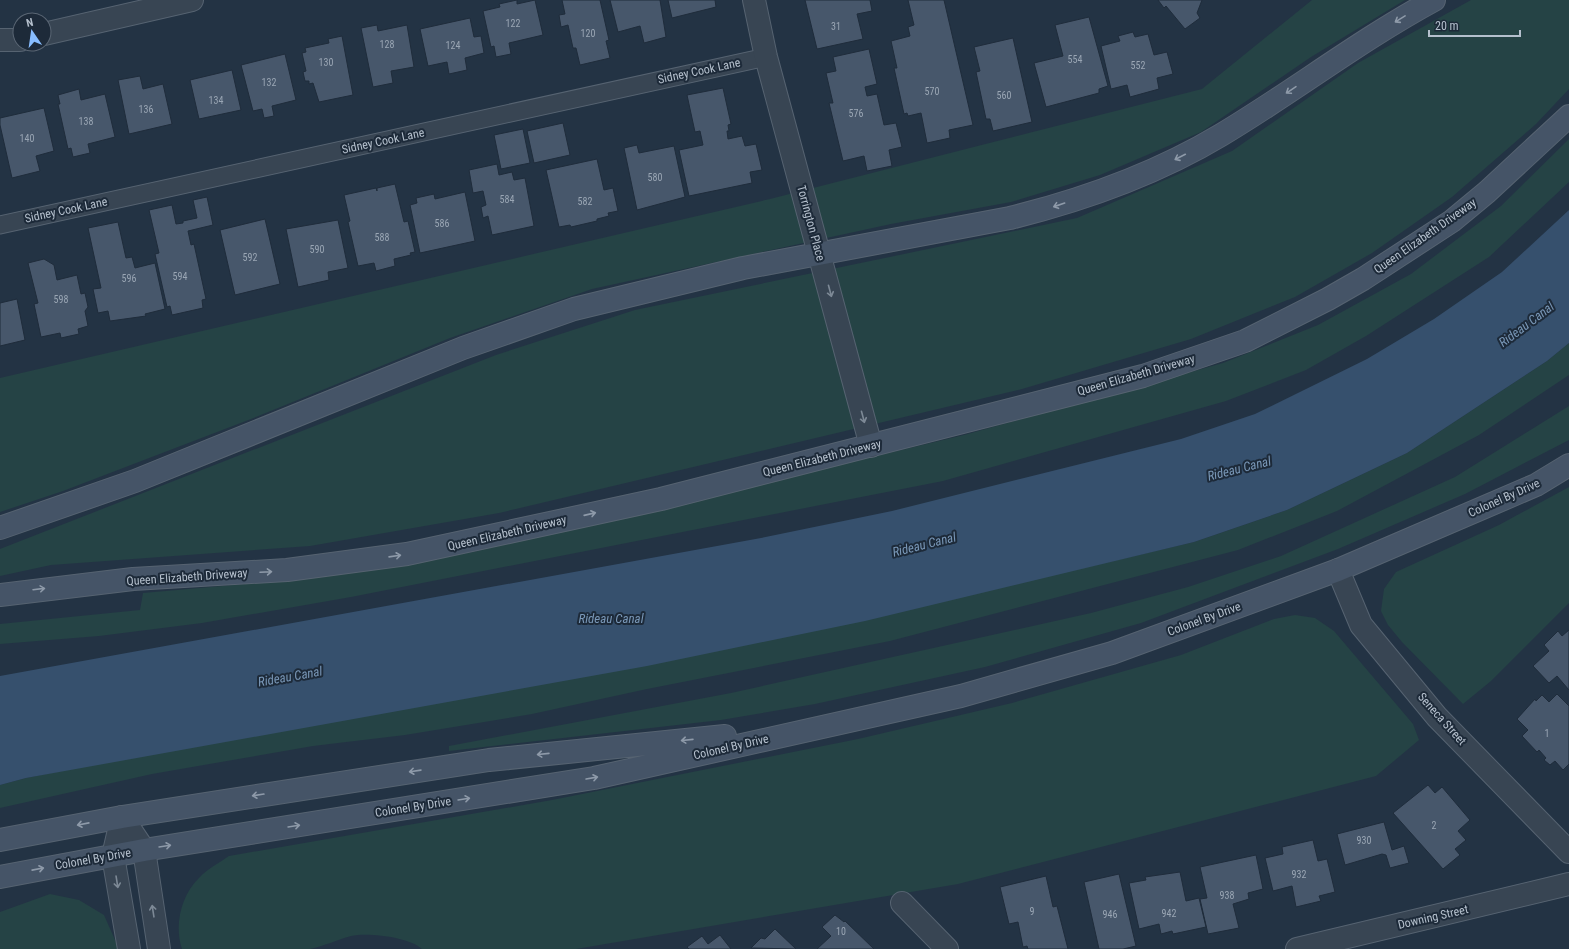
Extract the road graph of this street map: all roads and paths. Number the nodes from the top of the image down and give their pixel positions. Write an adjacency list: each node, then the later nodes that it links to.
1 (192, 0): 4 (street)
2 (754, 0): 7 (street, Torrington Place)
3 (1434, 0): 10 (main road, one-way to 10)
4 (52, 32)
5 (0, 40): 6 (street)
6 (12, 40)
7 (766, 57): 9 (lane, Sidney Cook Lane); 10 (street, Torrington Place)
8 (1569, 116): 11 (main road, Queen Elizabeth Driveway)
9 (0, 225)
10 (819, 254): 11 (street, Torrington Place, one-way to 11); 13 (main road)
11 (871, 446): 15 (main road, Queen Elizabeth Driveway, one-way to 11)
12 (1569, 465): 14 (main road, Colonel By Drive)
13 (0, 528)
14 (1338, 570): 16 (main road, Colonel By Drive); 20 (street, Seneca Street)
15 (0, 595)
16 (823, 726): 17 (main road, Colonel By Drive, one-way to 17); 19 (main road, Colonel By Drive, one-way to 16)
17 (122, 817): 18 (main road, Colonel By Drive, one-way to 18); 19 (street); 21 (street)
18 (0, 840)
19 (144, 850): 21 (main road, Colonel By Drive); 26 (street, one-way to 19)
20 (1569, 852)
21 (113, 856): 22 (main road, Colonel By Drive, one-way to 21); 25 (street, one-way to 25)
22 (0, 877)
23 (1569, 884): 28 (street, Downing Street)
24 (902, 903): 27 (street)
25 (129, 949)
26 (159, 949)
27 (947, 949)
28 (1297, 949)

